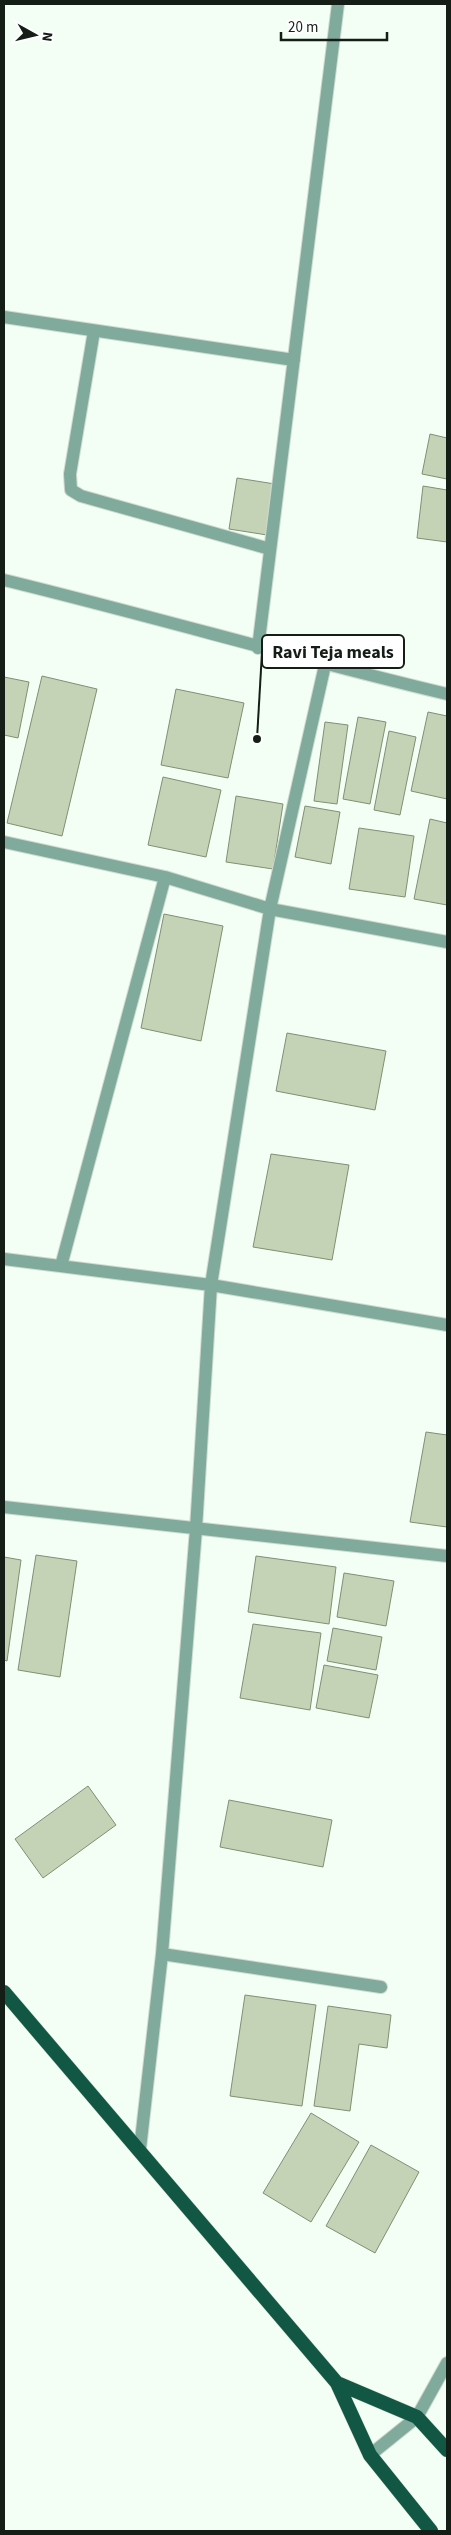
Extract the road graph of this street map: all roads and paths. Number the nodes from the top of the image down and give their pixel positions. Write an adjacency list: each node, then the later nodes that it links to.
1 (338, 4): 4 (street)
2 (4, 317): 3 (street)
3 (94, 330): 4 (street); 5 (street)
4 (294, 360): 5 (street)
5 (270, 549): 7 (street)
6 (4, 580): 7 (street)
7 (258, 648): 8 (street)
8 (325, 665): 9 (street); 12 (street)
9 (447, 694)
10 (4, 842): 11 (street)
11 (165, 877): 12 (street); 15 (street)
12 (270, 909): 13 (street); 16 (street)
13 (447, 942)
14 (4, 1259): 15 (street)
15 (61, 1266): 16 (street)
16 (211, 1285): 17 (street); 19 (street)
17 (447, 1325)
18 (4, 1507): 19 (street)
19 (196, 1529): 20 (street); 21 (street)
20 (447, 1556)
21 (162, 1954): 22 (street); 24 (street)
22 (381, 1987)
23 (4, 1992): 24 (highway)
24 (140, 2149): 26 (highway)
25 (447, 2363): 27 (street)
26 (337, 2383): 27 (highway); 29 (highway)
27 (417, 2417): 28 (highway); 29 (street)
28 (447, 2450)
29 (370, 2455): 30 (highway)
30 (431, 2531)

